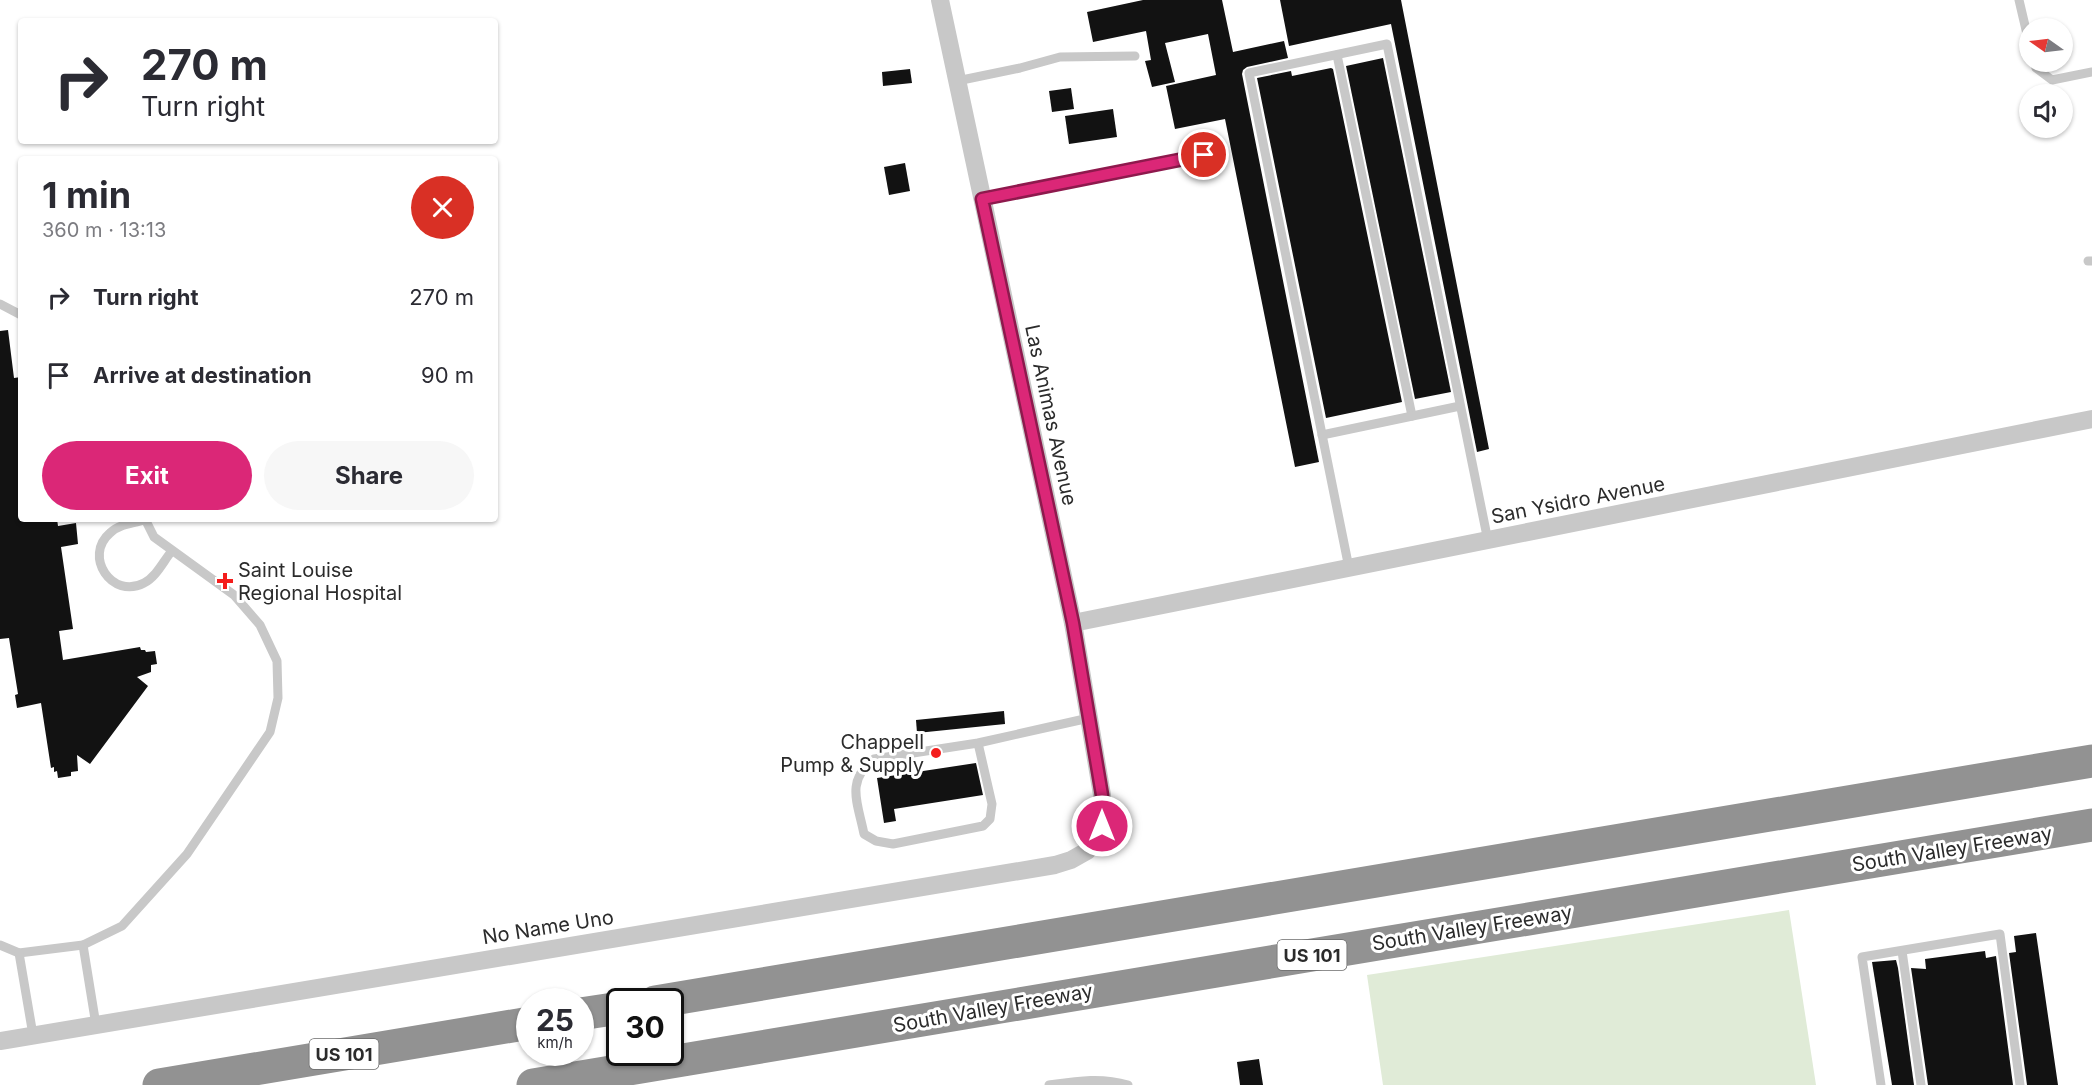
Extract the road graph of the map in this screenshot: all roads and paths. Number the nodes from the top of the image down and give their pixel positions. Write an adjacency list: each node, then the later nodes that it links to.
1 (940, 0): 8 (street, Las Animas Avenue)
2 (2019, 0): 3 (lane)
3 (2023, 18)
4 (1337, 55): 13 (lane); 14 (lane); 16 (lane)
5 (1135, 56): 8 (lane)
6 (2041, 72): 7 (lane)
7 (2092, 72)
8 (957, 81): 10 (street, Las Animas Avenue)
9 (1204, 155): 10 (lane)
10 (982, 199): 22 (street, Las Animas Avenue)
11 (0, 304): 12 (lane)
12 (18, 313)
13 (1460, 406): 14 (lane); 19 (lane)
14 (1412, 416): 16 (lane)
15 (2092, 419): 19 (street, San Ysidro Avenue)
16 (1322, 435): 21 (lane)
17 (137, 522): 20 (lane)
18 (146, 522): 20 (lane)
19 (1488, 541): 21 (street, San Ysidro Avenue)
20 (171, 552): 29 (lane)
21 (1349, 568): 22 (street, San Ysidro Avenue)
22 (1073, 623): 23 (street, Las Animas Avenue)
23 (1089, 718): 24 (lane); 27 (street, Las Animas Avenue)
24 (978, 743): 24 (lane)
25 (2092, 761): 32 (highway)
26 (2092, 825): 38 (highway, South Valley Freeway / US 101)
27 (1097, 840): 33 (street, No Name Uno)
28 (0, 945): 31 (lane)
29 (83, 945): 31 (lane); 33 (lane)
30 (1902, 951): 41 (lane); 42 (lane); 43 (lane)
31 (19, 953): 35 (lane)
32 (684, 997)
33 (96, 1025): 35 (street, No Name Uno)
34 (516, 1025): 37 (highway, US 101)
35 (33, 1035): 36 (street, No Name Uno)
36 (0, 1041)
37 (159, 1085)
38 (533, 1085)
39 (1049, 1085): 40 (lane)
40 (1128, 1085)
41 (1881, 1085)
42 (1921, 1085)
43 (2020, 1085)

